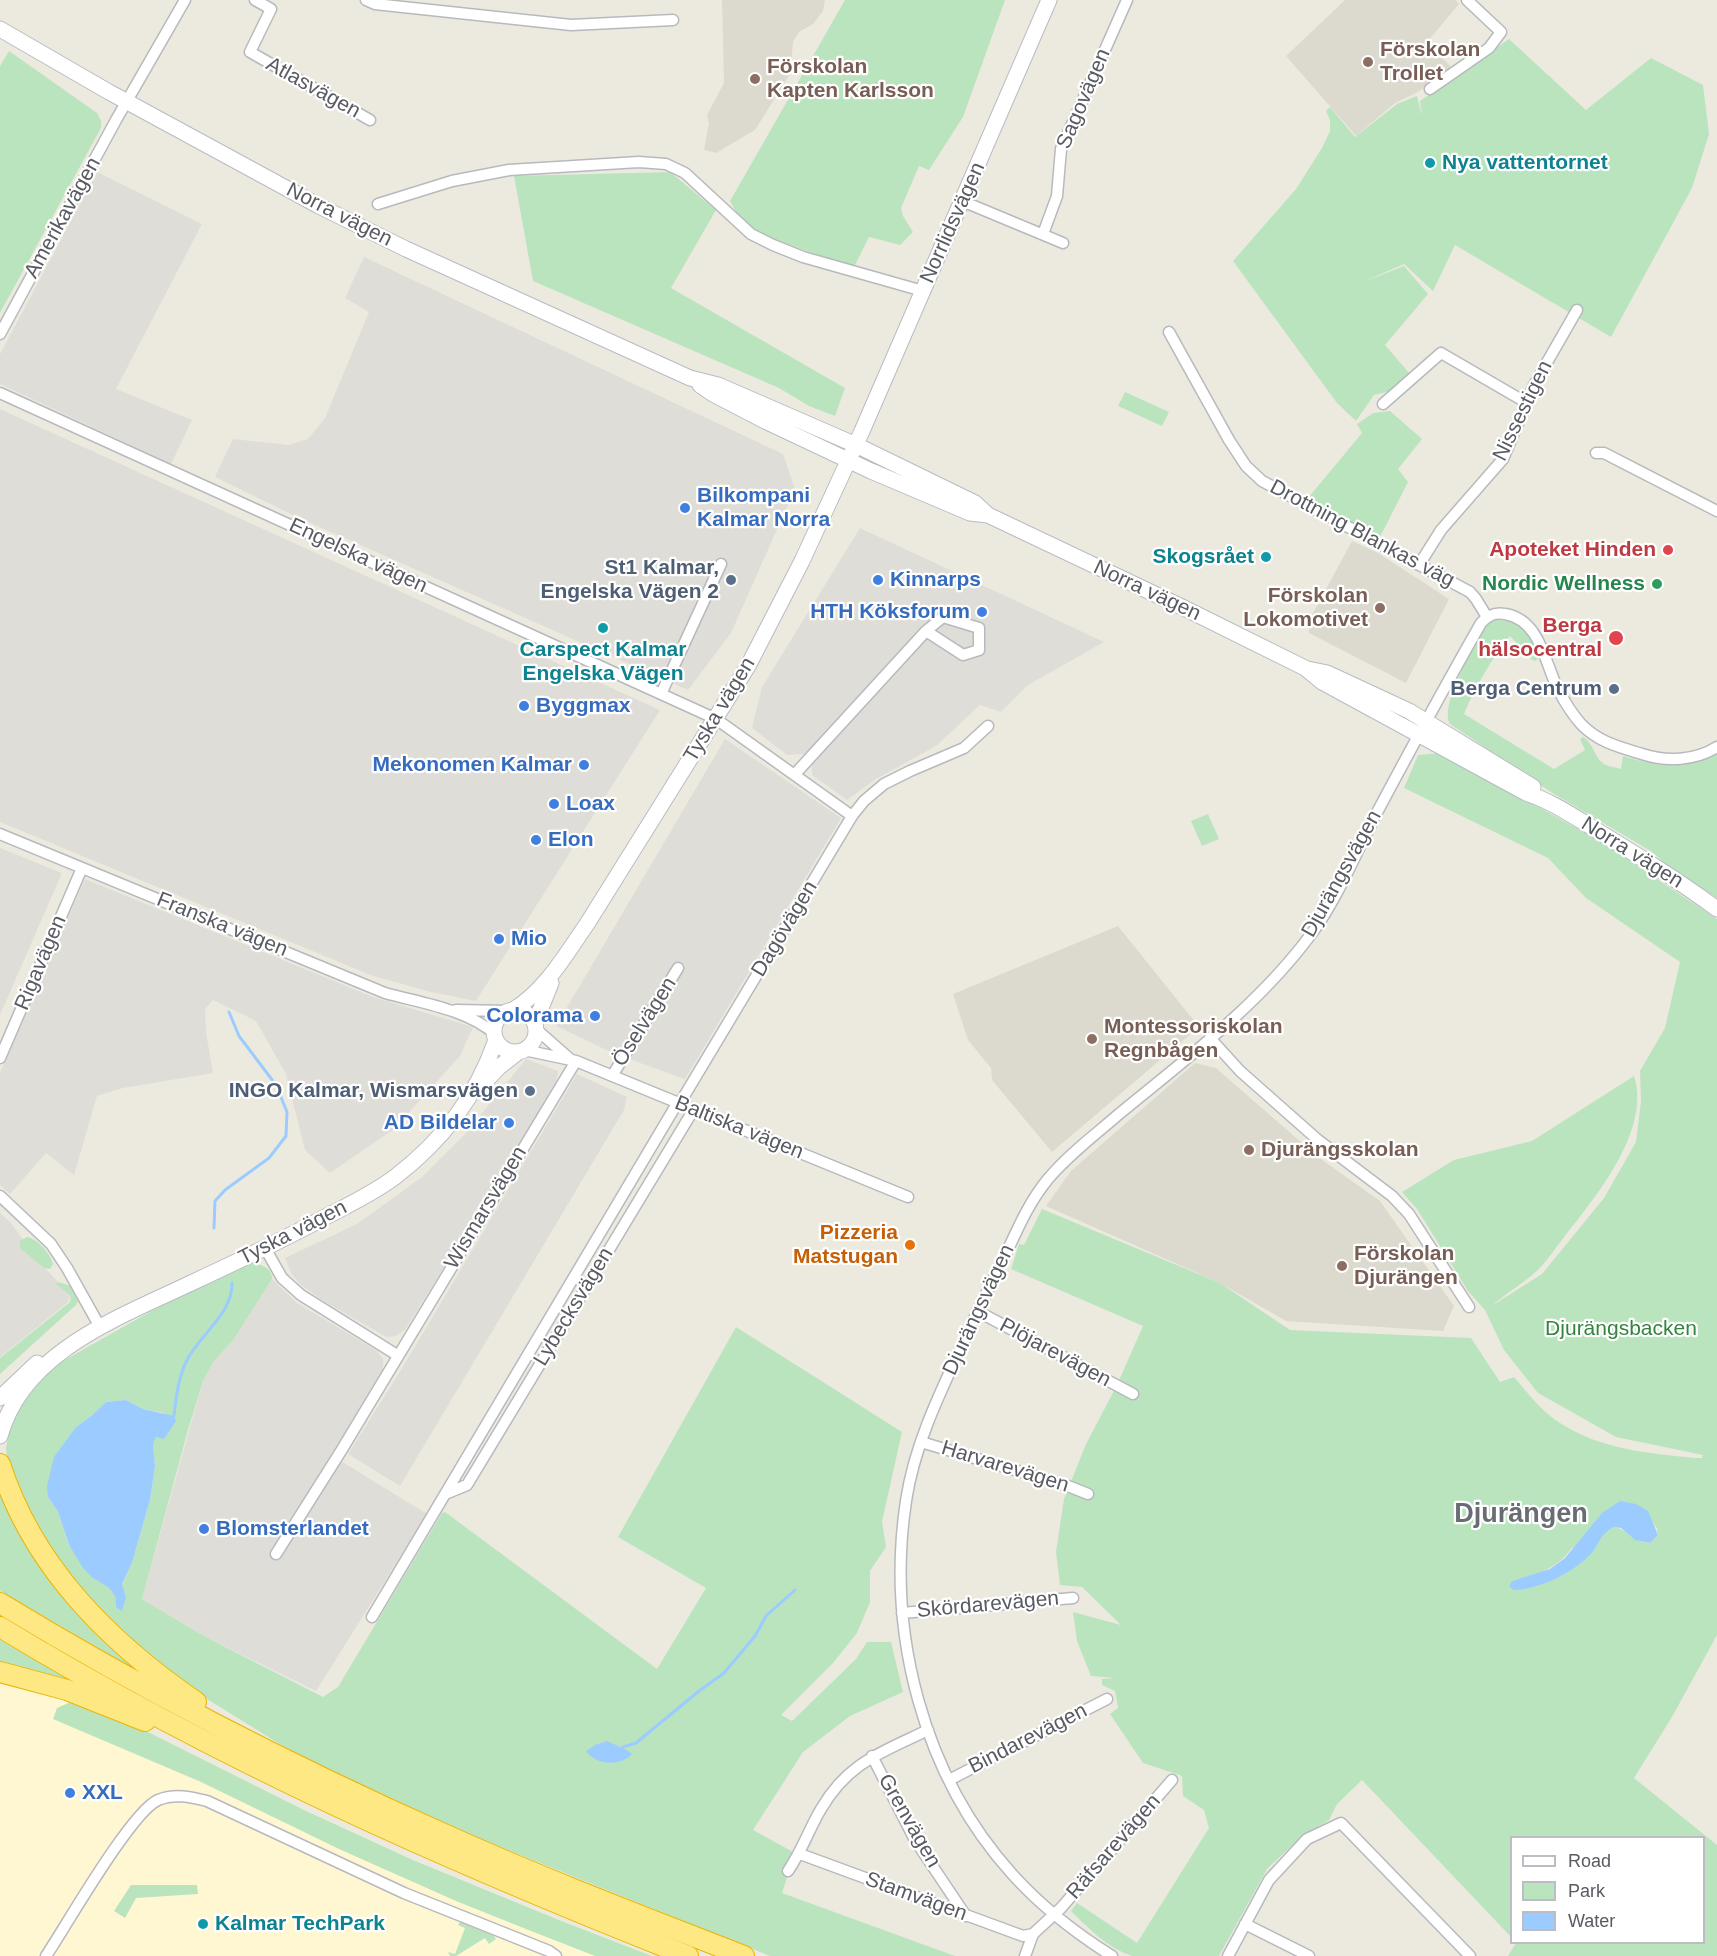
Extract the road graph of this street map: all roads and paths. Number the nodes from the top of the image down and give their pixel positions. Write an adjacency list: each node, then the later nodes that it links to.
1 (185, 0): 10 (street, Amerikavägen)
2 (255, 0): 11 (street, Atlasvägen)
3 (366, 0): 7 (street)
4 (1049, 0): 12 (main road, Norrlidsvägen)
5 (1126, 0): 14 (street, Sagovägen)
6 (1467, 0): 9 (street)
7 (673, 20)
8 (0, 28): 10 (main road, Norra vägen)
9 (1430, 90)
10 (127, 102): 19 (street, Amerikavägen); 20 (main road, Norra vägen)
11 (370, 120)
12 (962, 201): 14 (street); 16 (main road, Norrlidsvägen)
13 (378, 204): 16 (street)
14 (1043, 234): 15 (street)
15 (1063, 243)
16 (923, 291): 24 (main road, Norrlidsvägen)
17 (1577, 310): 23 (street, Nissestigen)
18 (1169, 332): 30 (street, Drottning Blankas väg)
19 (0, 334)
20 (690, 378): 24 (main road, Norra vägen); 26 (main road, Norra vägen)
21 (0, 393): 34 (street, Engelska vägen)
22 (1383, 404): 23 (street)
23 (1527, 404): 30 (street, Nissestigen)
24 (856, 445): 26 (main road, Tyska vägen); 28 (main road, Norra vägen)
25 (1596, 453): 27 (street)
26 (849, 460): 28 (main road, Norra vägen); 35 (main road, Tyska vägen)
27 (1717, 511)
28 (988, 515): 33 (main road, Norra vägen)
29 (721, 564): 34 (street)
30 (1419, 565): 31 (street, Drottning Blankas väg)
31 (1487, 617): 36 (street); 39 (street)
32 (926, 631): 32 (street); 40 (street)
33 (1305, 668): 36 (main road, Norra vägen); 38 (main road, Norra vägen)
34 (661, 694): 35 (street, Engelska vägen)
35 (716, 719): 40 (street); 46 (main road, Tyska vägen)
36 (1426, 720): 38 (street); 41 (main road, Norra vägen)
37 (988, 726): 42 (street, Dagövägen)
38 (1418, 734): 41 (main road, Norra vägen); 52 (street, Djurängsvägen)
39 (1717, 747)
40 (795, 774): 42 (street)
41 (1545, 799): 45 (main road, Norra vägen)
42 (852, 816): 58 (street, Dagövägen)
43 (0, 834): 44 (street, Franska vägen)
44 (82, 868): 48 (street, Franska vägen); 54 (street, Rigavägen)
45 (1717, 909)
46 (561, 961): 49 (main road, Tyska vägen); 50 (main road, Tyska vägen)
47 (678, 968): 56 (street, Öselvägen)
48 (447, 1010): 49 (street, Franska vägen); 51 (street, Franska vägen)
49 (510, 1011): 50 (main road); 51 (main road)
50 (536, 1026): 53 (main road); 55 (street, Baltiska vägen)
51 (495, 1037): 53 (main road); 57 (main road, Tyska vägen)
52 (1210, 1038): 63 (street); 64 (street, Djurängsvägen)
53 (521, 1051): 55 (street, Baltiska vägen); 57 (main road, Tyska vägen)
54 (0, 1058)
55 (573, 1060): 56 (street, Baltiska vägen); 66 (street, Wismarsvägen)
56 (612, 1076): 58 (street, Baltiska vägen)
57 (470, 1097): 62 (main road, Tyska vägen)
58 (679, 1103): 59 (street, Baltiska vägen); 72 (street, Lybecksvägen)
59 (694, 1109): 61 (street, Baltiska vägen); 72 (street, Lybecksvägen)
60 (0, 1196): 65 (street)
61 (908, 1197)
62 (265, 1248): 65 (main road, Tyska vägen); 66 (street)
63 (1470, 1307)
64 (977, 1311): 67 (street, Plöjarevägen); 70 (street, Djurängsvägen)
65 (94, 1330): 68 (main road, Tyska vägen); 69 (main road, Tyska vägen)
66 (397, 1355): 74 (street, Wismarsvägen)
67 (1133, 1394)
68 (0, 1398)
69 (0, 1436)
70 (921, 1442): 73 (street, Harvarevägen); 77 (street, Djurängsvägen)
71 (0, 1464): 83 (highway)
72 (444, 1494): 78 (street, Lybecksvägen)
73 (1088, 1494)
74 (276, 1554)
75 (1073, 1598): 77 (street, Skördarevägen)
76 (0, 1603): 83 (highway)
77 (902, 1613): 82 (street, Djurängsvägen)
78 (372, 1617)
79 (0, 1627): 85 (highway)
80 (0, 1672): 85 (highway)
81 (1107, 1699): 86 (street, Bindarevägen)
82 (928, 1730): 84 (street); 86 (street, Djurängsvägen)
83 (276, 1754): 97 (highway)
84 (872, 1756): 88 (street); 91 (street, Grenvägen)
85 (254, 1767): 96 (highway)
86 (949, 1780): 90 (street, Djurängsvägen)
87 (1172, 1780): 90 (street, Räfsarevägen)
88 (800, 1854): 89 (street); 91 (street, Stamvägen)
89 (788, 1871)
90 (1055, 1913): 93 (street); 99 (street, Djurängsvägen)
91 (966, 1916): 93 (street, Stamvägen)
92 (1245, 1924): 100 (street); 101 (street); 102 (street)
93 (1033, 1934): 98 (street)
94 (46, 1956): 95 (street)
95 (556, 1956)
96 (688, 1956)
97 (744, 1956)
98 (1025, 1956)
99 (1112, 1956)
100 (1228, 1956)
101 (1309, 1956)
102 (1470, 1956)

